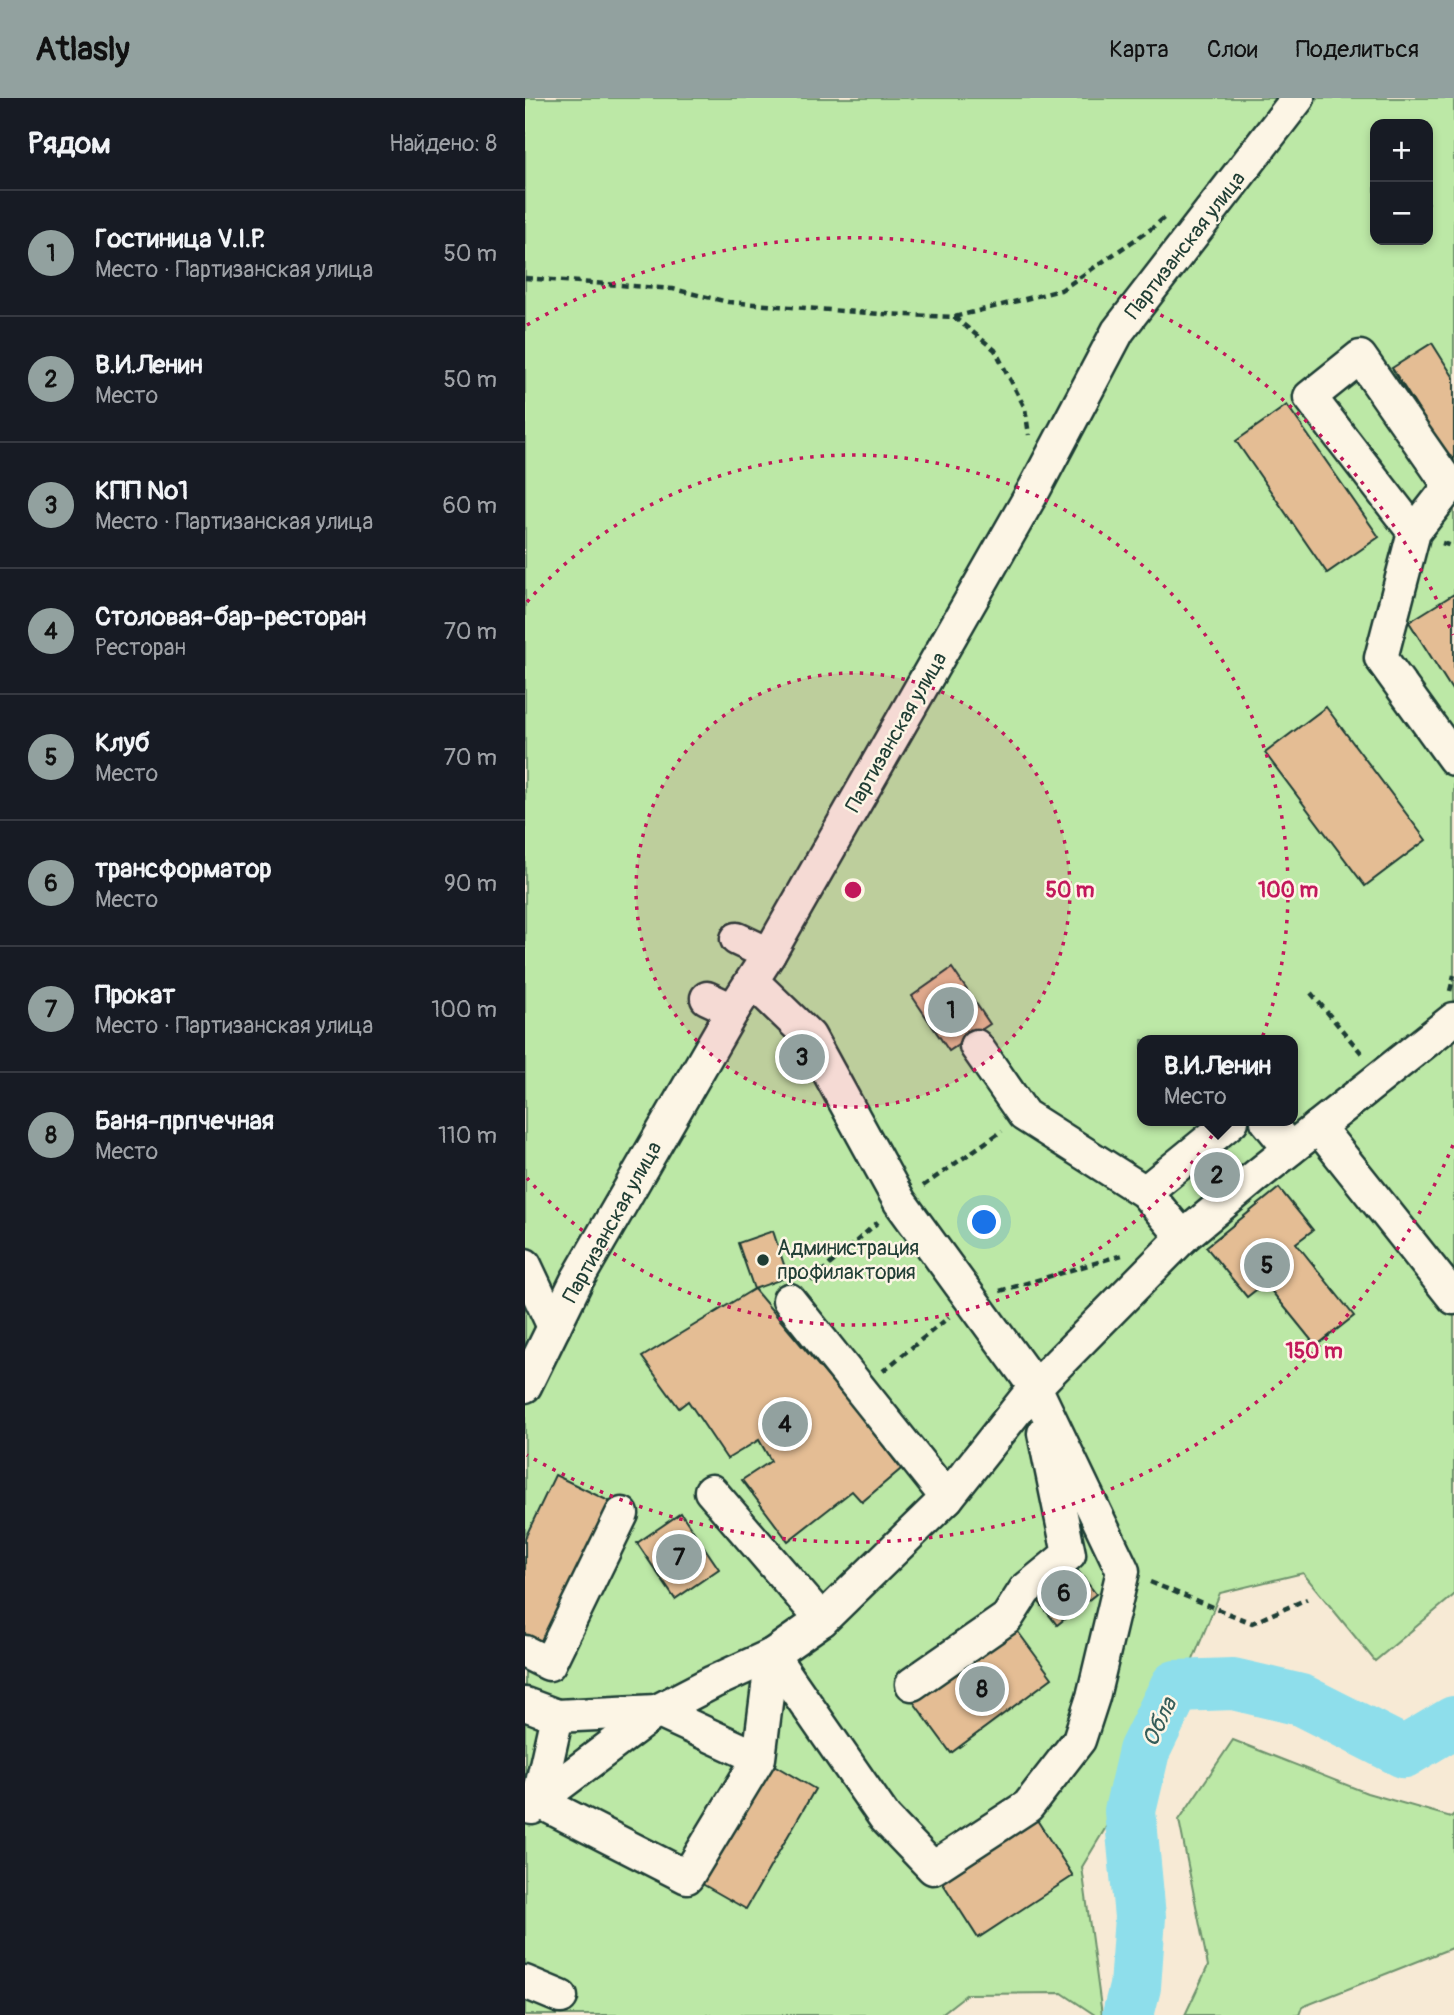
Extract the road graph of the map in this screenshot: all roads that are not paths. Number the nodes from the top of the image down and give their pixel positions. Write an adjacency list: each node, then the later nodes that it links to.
1 (1298, 98): 5 (street, Партизанская улица)
2 (1414, 532): 2 (street); 3 (street)
3 (1454, 760)
4 (737, 939): 5 (street)
5 (769, 954): 6 (street, Партизанская улица)
6 (752, 981): 17 (street, Партизанская улица); 22 (street)
7 (1454, 1019): 11 (street)
8 (977, 1046): 13 (street)
9 (1226, 1126): 13 (street)
10 (1272, 1126): 12 (street)
11 (1318, 1127): 12 (street); 18 (street)
12 (1290, 1149): 14 (street)
13 (1146, 1192): 14 (street)
14 (1183, 1237): 22 (street)
15 (525, 1256): 17 (street)
16 (525, 1265): 20 (street)
17 (576, 1280): 20 (street, Партизанская улица)
18 (1454, 1298)
19 (789, 1300): 24 (street)
20 (554, 1327): 21 (street, Партизанская улица)
21 (525, 1386)
22 (1035, 1387): 24 (street); 26 (street); 27 (street)
23 (711, 1491): 28 (street)
24 (947, 1498): 28 (street)
25 (622, 1514): 29 (street)
26 (1069, 1554): 27 (street); 31 (street)
27 (1123, 1571): 30 (street)
28 (822, 1620): 30 (street)
29 (525, 1652)
30 (772, 1655): 33 (street); 35 (street)
31 (912, 1684)
32 (525, 1704): 34 (street)
33 (657, 1711): 34 (street); 35 (street); 36 (street)
34 (557, 1716): 36 (street)
35 (759, 1758): 36 (street)
36 (531, 1809)
37 (525, 1982): 38 (street)
38 (561, 1997)

